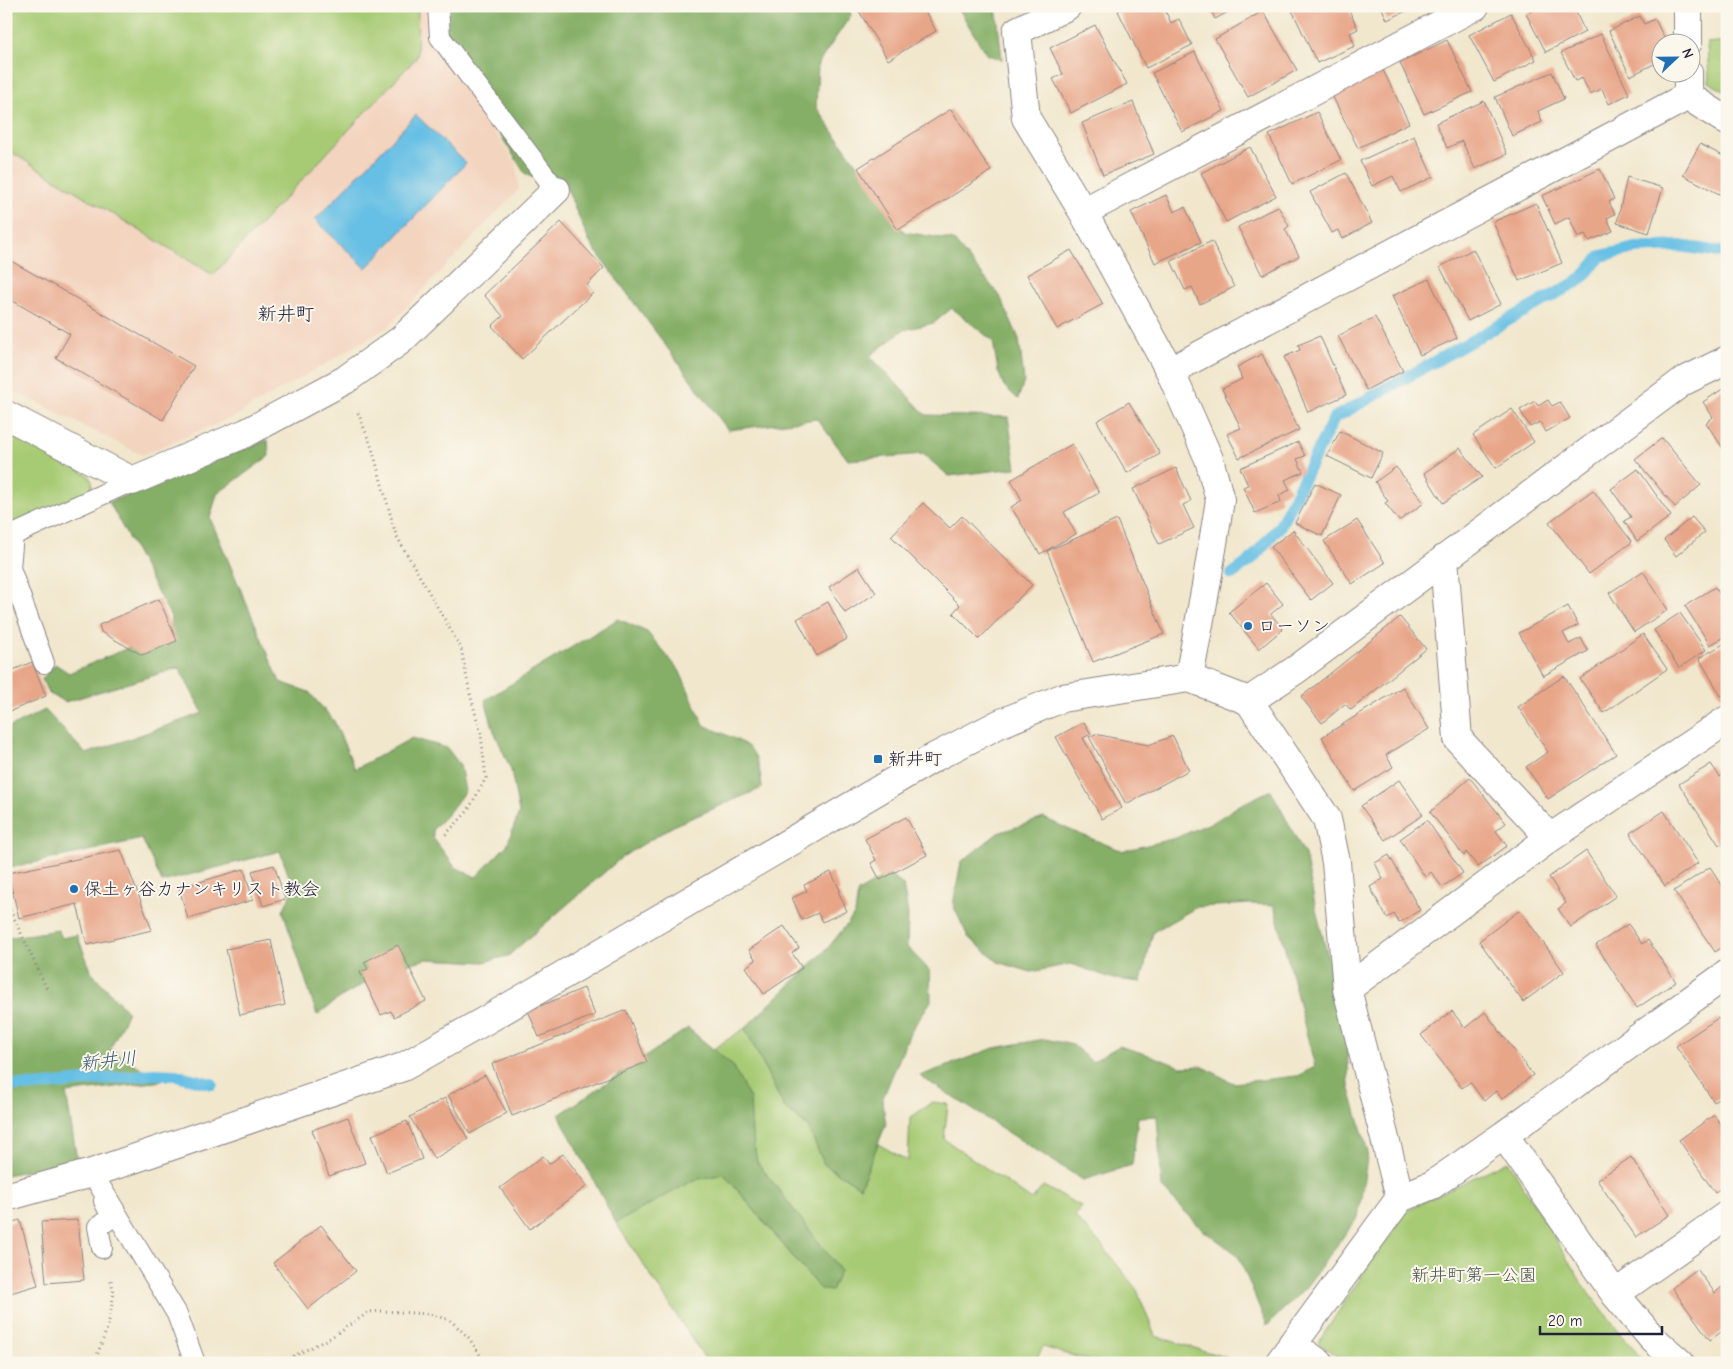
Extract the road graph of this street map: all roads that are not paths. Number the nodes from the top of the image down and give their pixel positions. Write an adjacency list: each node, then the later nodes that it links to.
1 (438, 6): 9 (lane)
2 (1067, 6): 5 (street)
3 (1475, 6): 10 (street)
4 (1688, 6): 6 (street)
5 (1015, 19): 10 (street)
6 (1688, 32)
7 (1688, 84): 8 (street); 12 (street)
8 (1727, 121)
9 (556, 190): 14 (street)
10 (1083, 212): 12 (street)
11 (1727, 360): 16 (street)
12 (1170, 371): 18 (street)
13 (6, 415): 14 (street)
14 (132, 481): 15 (lane)
15 (10, 537): 17 (lane)
16 (1444, 559): 19 (street); 21 (street)
17 (44, 664)
18 (1189, 678): 19 (street); 25 (street)
19 (1249, 701): 23 (street)
20 (1727, 720): 21 (street)
21 (1550, 838): 23 (street)
22 (1727, 974): 24 (street)
23 (1347, 989): 27 (street)
24 (1504, 1135): 27 (street); 30 (street)
25 (92, 1172): 26 (street); 29 (lane); 32 (lane)
26 (6, 1197)
27 (1400, 1198): 31 (street)
28 (1727, 1214): 30 (street)
29 (102, 1248)
30 (1615, 1294): 34 (street)
31 (1285, 1354): 33 (street)
32 (195, 1363)
33 (1319, 1363)
34 (1680, 1363)

